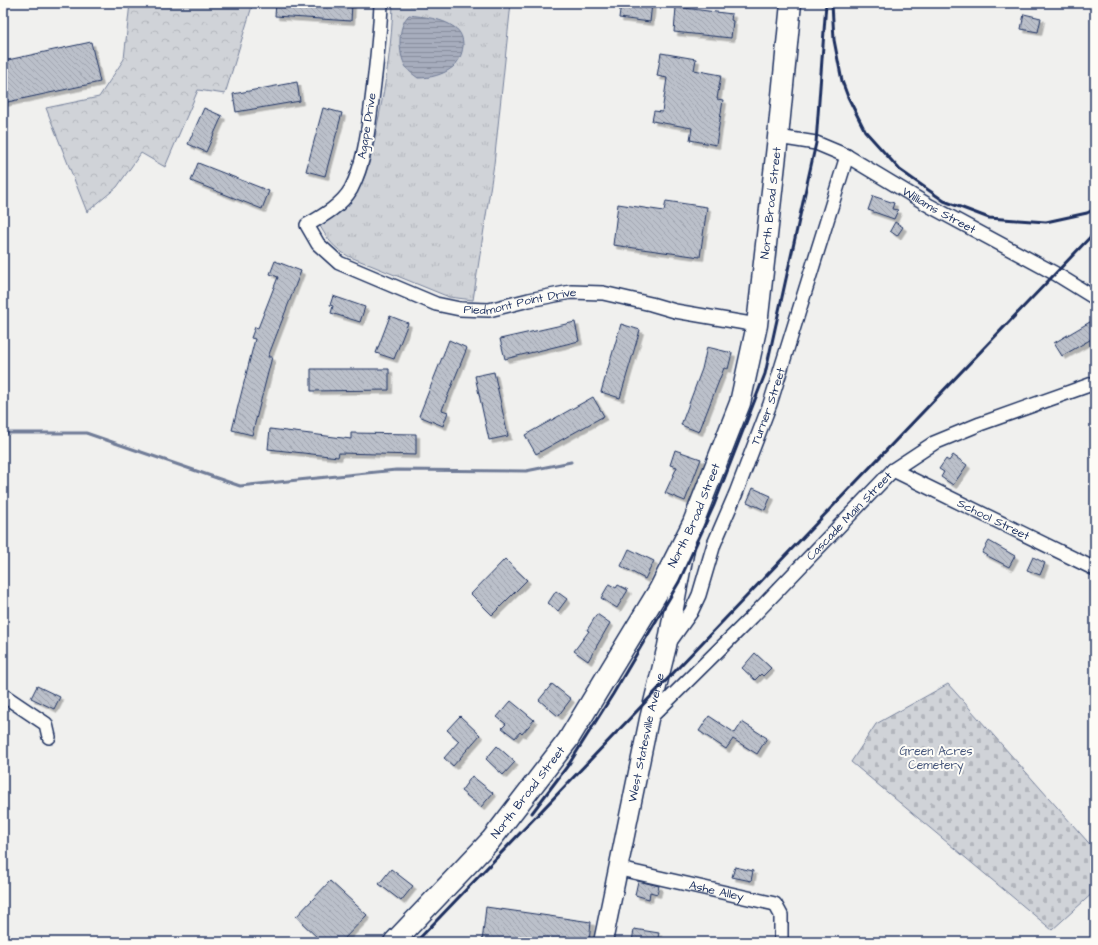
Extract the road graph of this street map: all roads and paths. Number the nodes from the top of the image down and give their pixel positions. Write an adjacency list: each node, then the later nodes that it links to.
1 (381, 3): 5 (street, Agape Drive)
2 (791, 3): 3 (main road, North Broad Street)
3 (778, 137): 4 (street, Williams Street); 7 (main road, North Broad Street)
4 (847, 156): 6 (street, Williams Street); 12 (street, Turner Street)
5 (307, 226): 7 (street, Piedmont Point Drive)
6 (1095, 298)
7 (757, 325): 10 (main road, North Broad Street)
8 (1095, 383): 9 (street, Cascade Main Street)
9 (893, 470): 11 (street, School Street); 14 (street, Cascade Main Street)
10 (688, 533): 12 (street, West Statesville Avenue); 17 (main road, North Broad Street)
11 (1095, 569)
12 (667, 646): 14 (street, West Statesville Avenue)
13 (3, 695): 15 (street)
14 (649, 719): 16 (street, West Statesville Avenue)
15 (49, 736)
16 (620, 870): 18 (street, West Statesville Avenue); 19 (street, Ashe Alley)
17 (394, 942)
18 (603, 942)
19 (781, 942)

